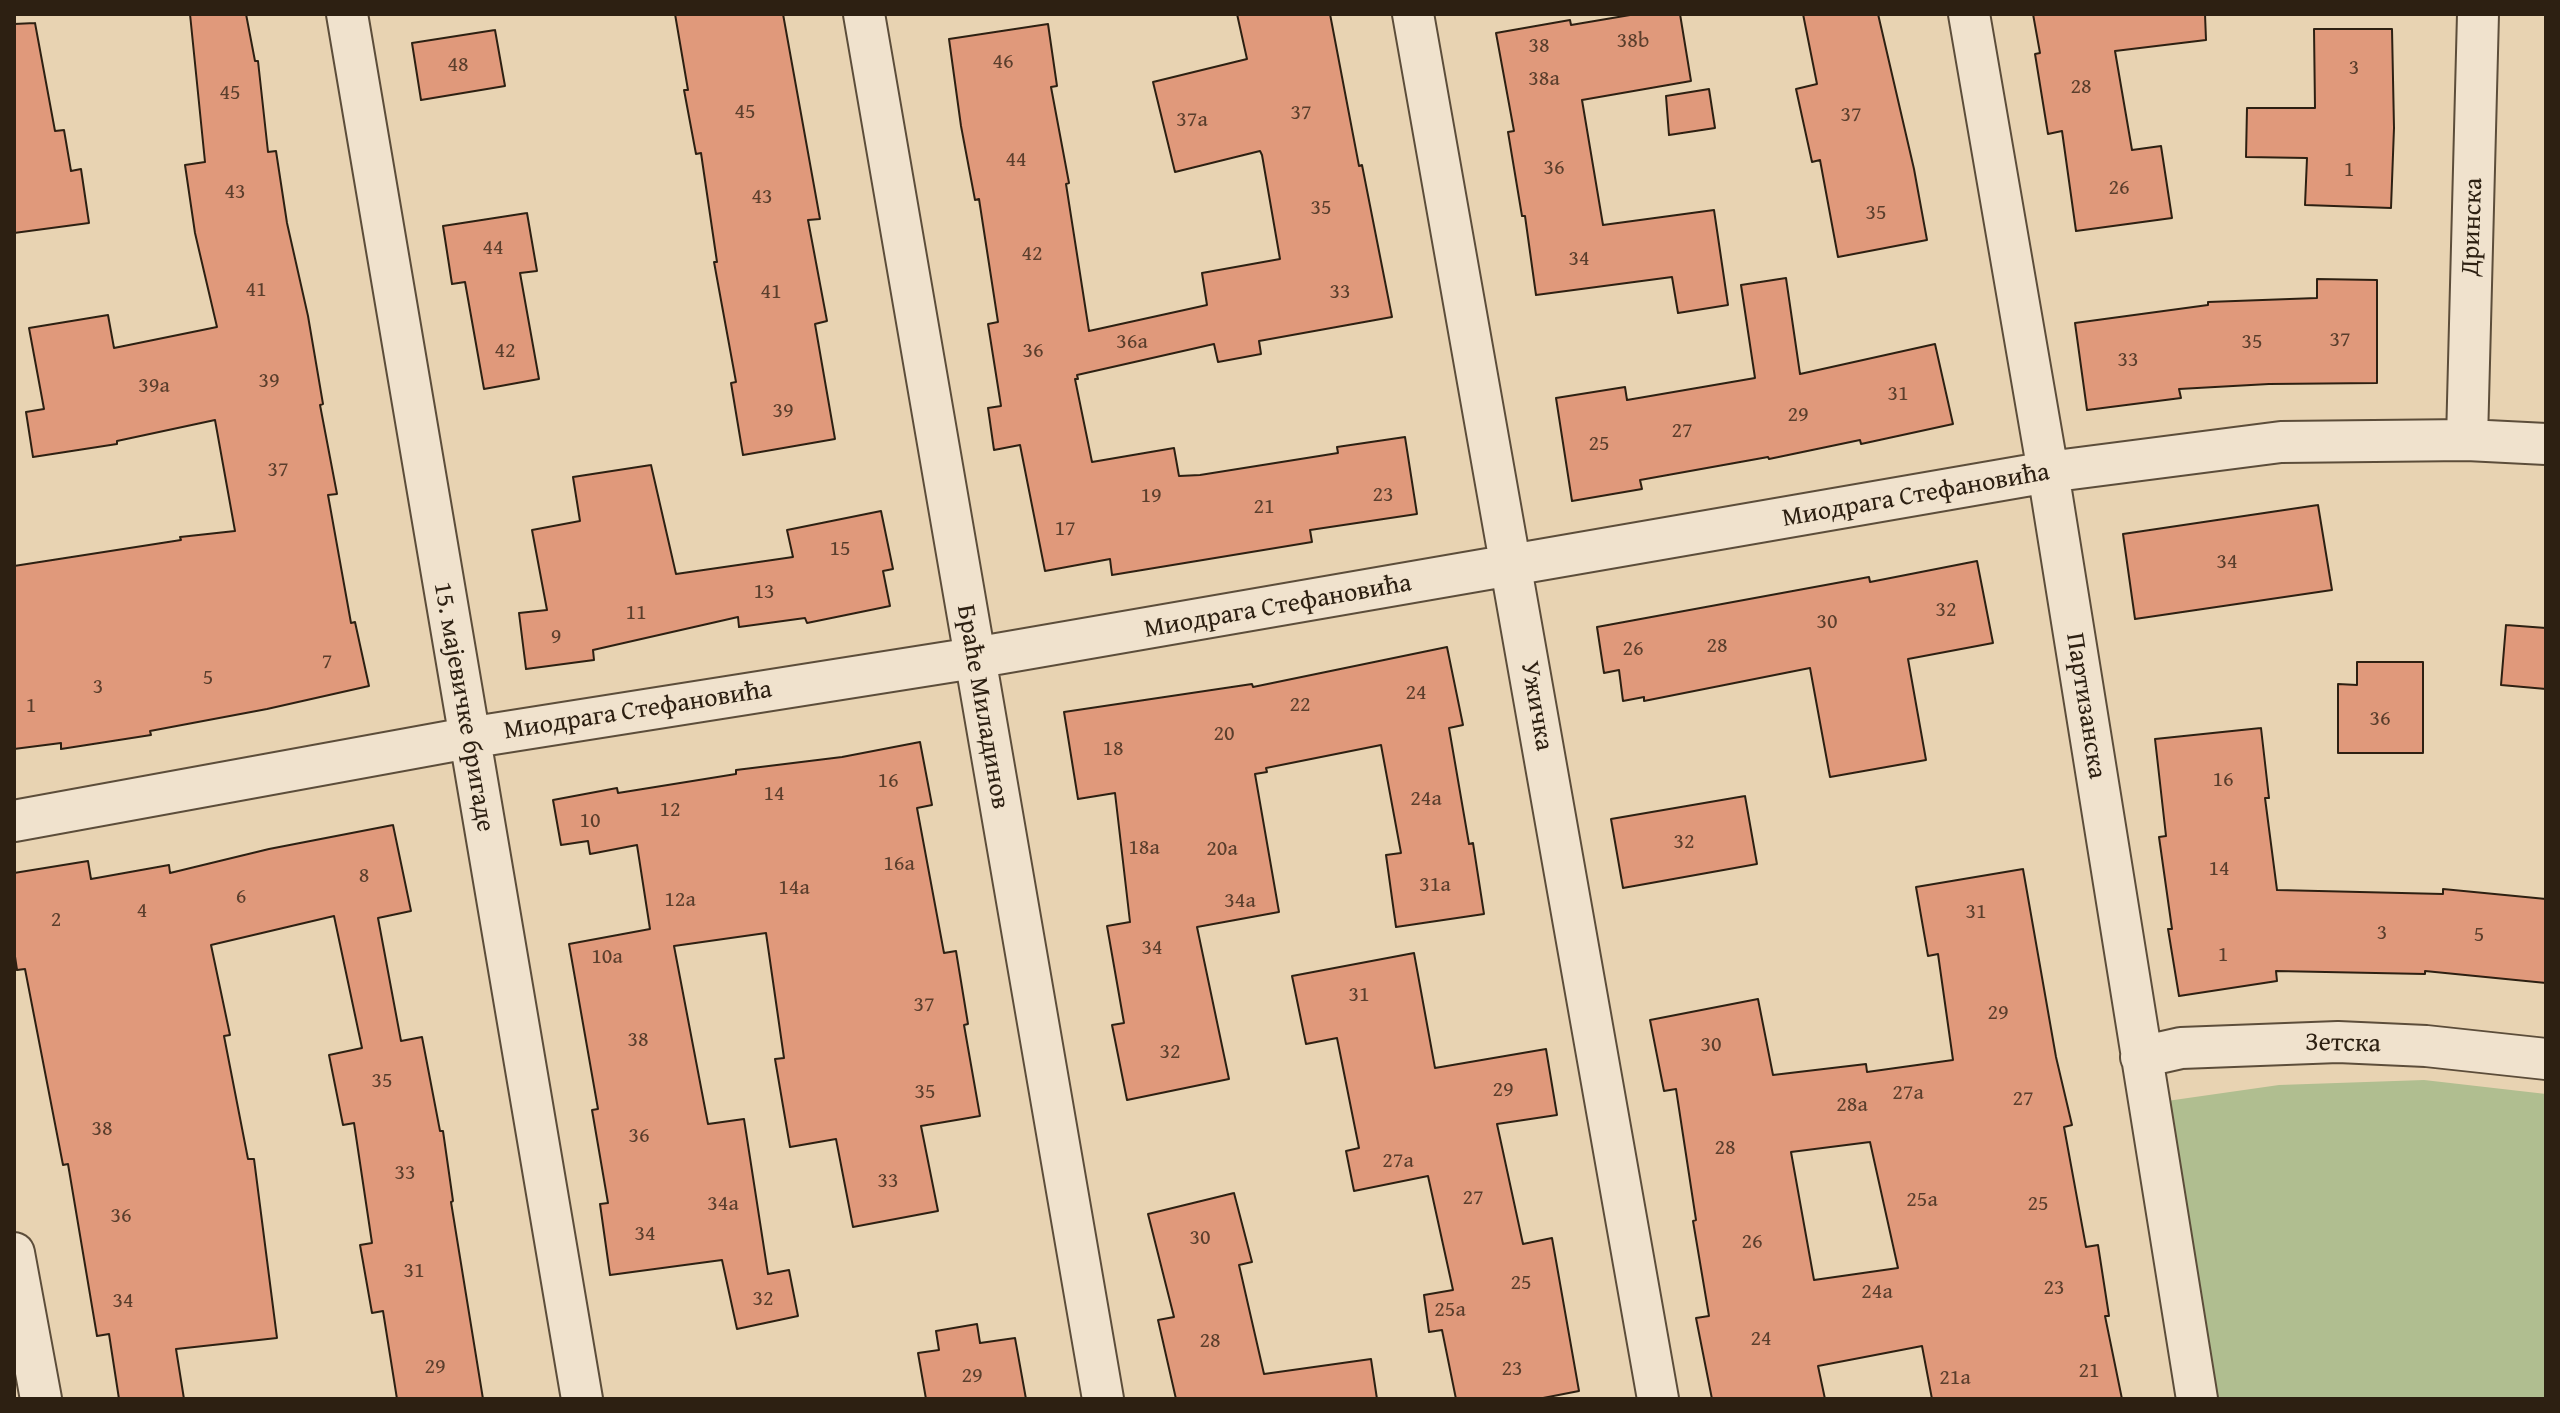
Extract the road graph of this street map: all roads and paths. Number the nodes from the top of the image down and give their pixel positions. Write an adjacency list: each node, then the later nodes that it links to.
1 (347, 14): 11 (street, 15. мајевичке бригаде)
2 (864, 14): 10 (street, Браће Миладинов)
3 (1413, 14): 9 (street, Ужичка)
4 (1969, 14): 8 (street, Партизанска)
5 (2478, 14): 6 (street, Дринска)
6 (2467, 440): 7 (street, Миодрага Стефановића); 8 (street, Миодрага Стефановића)
7 (2546, 444)
8 (2048, 472): 9 (street, Миодрага Стефановића); 13 (street, Партизанска)
9 (1512, 567): 10 (street, Миодрага Стефановића); 19 (street, Ужичка)
10 (974, 658): 11 (street, Миодрага Стефановића); 18 (street, Браће Миладинов)
11 (468, 738): 12 (street, Миодрага Стефановића); 17 (street, 15. мајевичке бригаде)
12 (14, 821)
13 (2141, 1057): 14 (street, Зетска); 20 (street, Партизанска)
14 (2546, 1059)
15 (14, 1253): 16 (street)
16 (41, 1399)
17 (582, 1399)
18 (1103, 1399)
19 (1658, 1399)
20 (2197, 1399)

